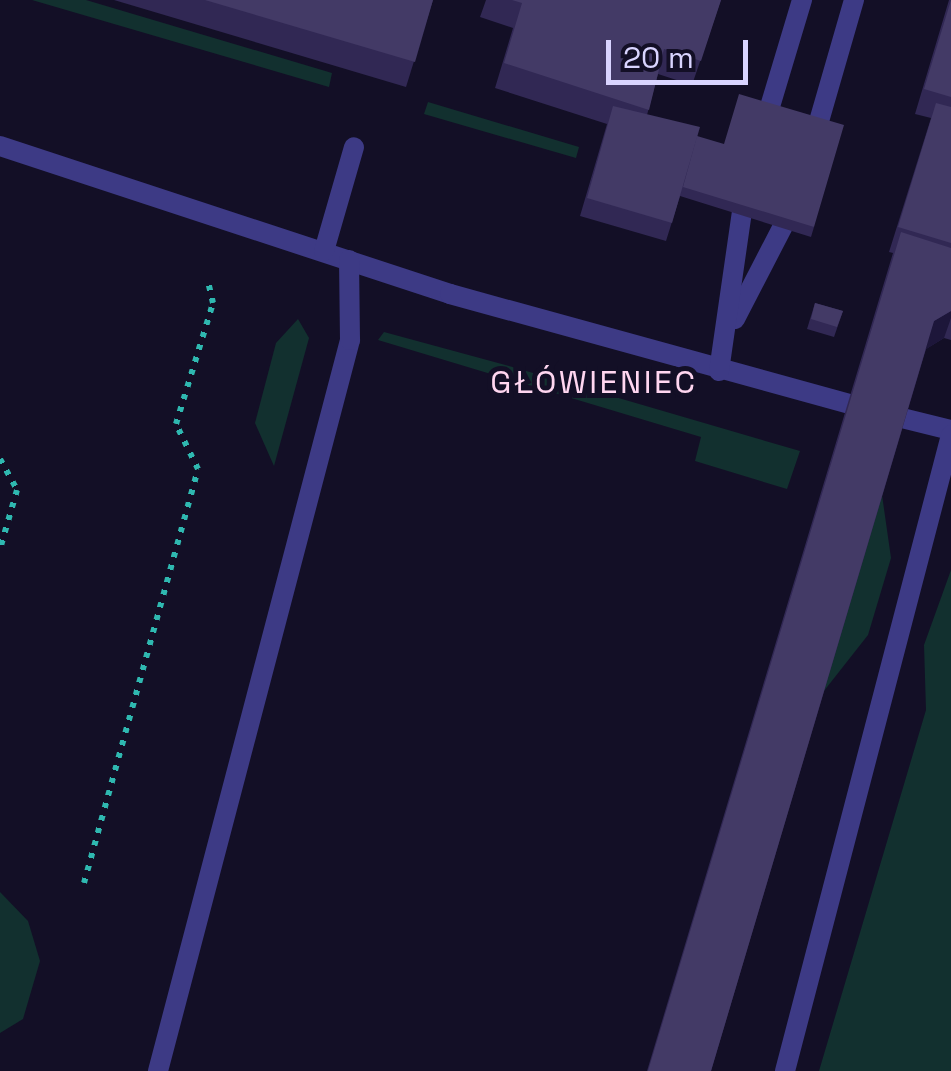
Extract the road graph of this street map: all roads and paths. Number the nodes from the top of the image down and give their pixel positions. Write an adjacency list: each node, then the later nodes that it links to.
1 (802, 0): 8 (lane)
2 (854, 0): 8 (lane)
3 (0, 146): 5 (lane)
4 (354, 147): 5 (lane)
5 (324, 251): 6 (lane)
6 (349, 260): 9 (lane); 16 (lane)
7 (208, 281): 15 (path)
8 (731, 325): 9 (lane)
9 (719, 371): 10 (lane)
10 (848, 404)
11 (902, 418): 12 (lane)
12 (951, 432): 17 (lane)
13 (0, 459): 14 (path)
14 (0, 549)
15 (84, 883)
16 (158, 1071)
17 (784, 1071)

